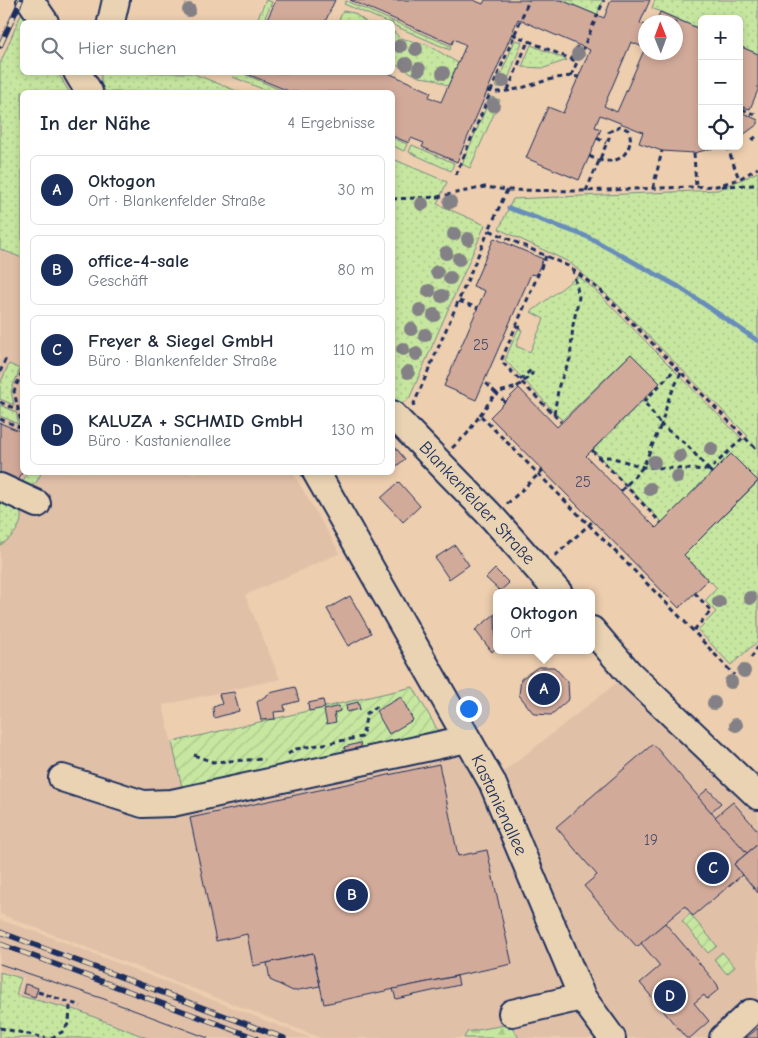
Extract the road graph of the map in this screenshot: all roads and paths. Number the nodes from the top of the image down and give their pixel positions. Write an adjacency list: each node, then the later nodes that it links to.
1 (30, 0): 5 (street)
2 (116, 0): 6 (street)
3 (529, 0): 7 (path)
4 (604, 0): 11 (path)
5 (44, 20)
6 (111, 20)
7 (513, 34): 8 (path); 17 (path)
8 (528, 41): 10 (path); 16 (path)
9 (578, 45): 10 (path)
10 (572, 59): 11 (path)
11 (578, 62): 13 (path)
12 (79, 75): 15 (street)
13 (571, 76): 14 (path); 16 (path)
14 (578, 77)
15 (88, 90)
16 (508, 90): 17 (path)
17 (489, 91): 30 (path)
18 (743, 110): 19 (path)
19 (758, 116)
20 (758, 135): 22 (path)
21 (597, 138): 23 (path)
22 (752, 140)
23 (606, 143): 28 (path); 28 (path)
24 (728, 150): 31 (path)
25 (662, 151): 35 (path)
26 (694, 153): 34 (path)
27 (589, 156): 28 (path)
28 (599, 161): 37 (path)
29 (758, 168): 31 (path)
30 (456, 174)
31 (740, 179): 33 (path)
32 (758, 185): 33 (path)
33 (717, 186): 34 (path)
34 (696, 187): 35 (path)
35 (653, 188): 37 (path)
36 (507, 190): 37 (path); 38 (path); 39 (path)
37 (586, 191)
38 (395, 198)
39 (489, 230): 40 (path); 42 (path)
40 (546, 256): 41 (path); 44 (path)
41 (572, 269): 47 (path); 58 (path)
42 (459, 301): 43 (path); 61 (path)
43 (478, 308)
44 (516, 326): 45 (path); 51 (path)
45 (523, 328)
46 (6, 358): 48 (path)
47 (676, 368): 49 (path); 63 (path)
48 (0, 372)
49 (681, 373): 63 (path); 65 (path)
50 (20, 377): 56 (path)
51 (520, 380): 53 (path, bridge); 58 (path)
52 (484, 382): 53 (path)
53 (496, 393): 55 (path); 57 (path)
54 (0, 402): 56 (path)
55 (506, 402)
56 (19, 410): 59 (path)
57 (480, 415): 69 (path); 73 (path)
58 (554, 415): 62 (path)
59 (20, 416)
60 (0, 419): 64 (path)
61 (398, 420): 69 (street, Blankenfelder Straße)
62 (561, 422)
63 (661, 425): 70 (path); 72 (path)
64 (20, 426)
65 (744, 437): 67 (path); 72 (path)
66 (592, 450): 68 (path)
67 (758, 451)
68 (597, 457): 70 (path); 75 (path)
69 (439, 461): 79 (street, Blankenfelder Straße)
70 (643, 467): 72 (path); 75 (path)
71 (543, 470): 73 (path)
72 (711, 471)
73 (539, 473): 79 (path); 82 (path)
74 (318, 475): 92 (street, Kastanienallee)
75 (625, 486): 77 (path); 81 (path)
76 (0, 487): 78 (street)
77 (620, 491)
78 (37, 504)
79 (492, 517): 83 (street, Blankenfelder Straße)
80 (593, 521): 82 (path)
81 (661, 523)
82 (588, 525): 83 (path); 86 (path)
83 (540, 570): 84 (street, Blankenfelder Straße)
84 (556, 589)
85 (695, 593): 86 (path)
86 (694, 630): 90 (path)
87 (595, 633): 97 (street)
88 (758, 647): 89 (path)
89 (751, 658)
90 (734, 675)
91 (378, 706): 94 (path)
92 (467, 739): 96 (street); 99 (street, Kastanienallee)
93 (194, 756): 95 (path)
94 (286, 756)
95 (270, 758)
96 (62, 778)
97 (758, 796)
98 (38, 992): 100 (path)
99 (582, 997): 102 (street); 107 (street, Kastanienallee)
100 (72, 1003): 101 (path); 106 (path)
101 (81, 1006)
102 (512, 1013)
103 (750, 1013): 108 (street)
104 (0, 1028): 105 (path)
105 (46, 1038)
106 (51, 1038)
107 (612, 1038)
108 (724, 1038)

